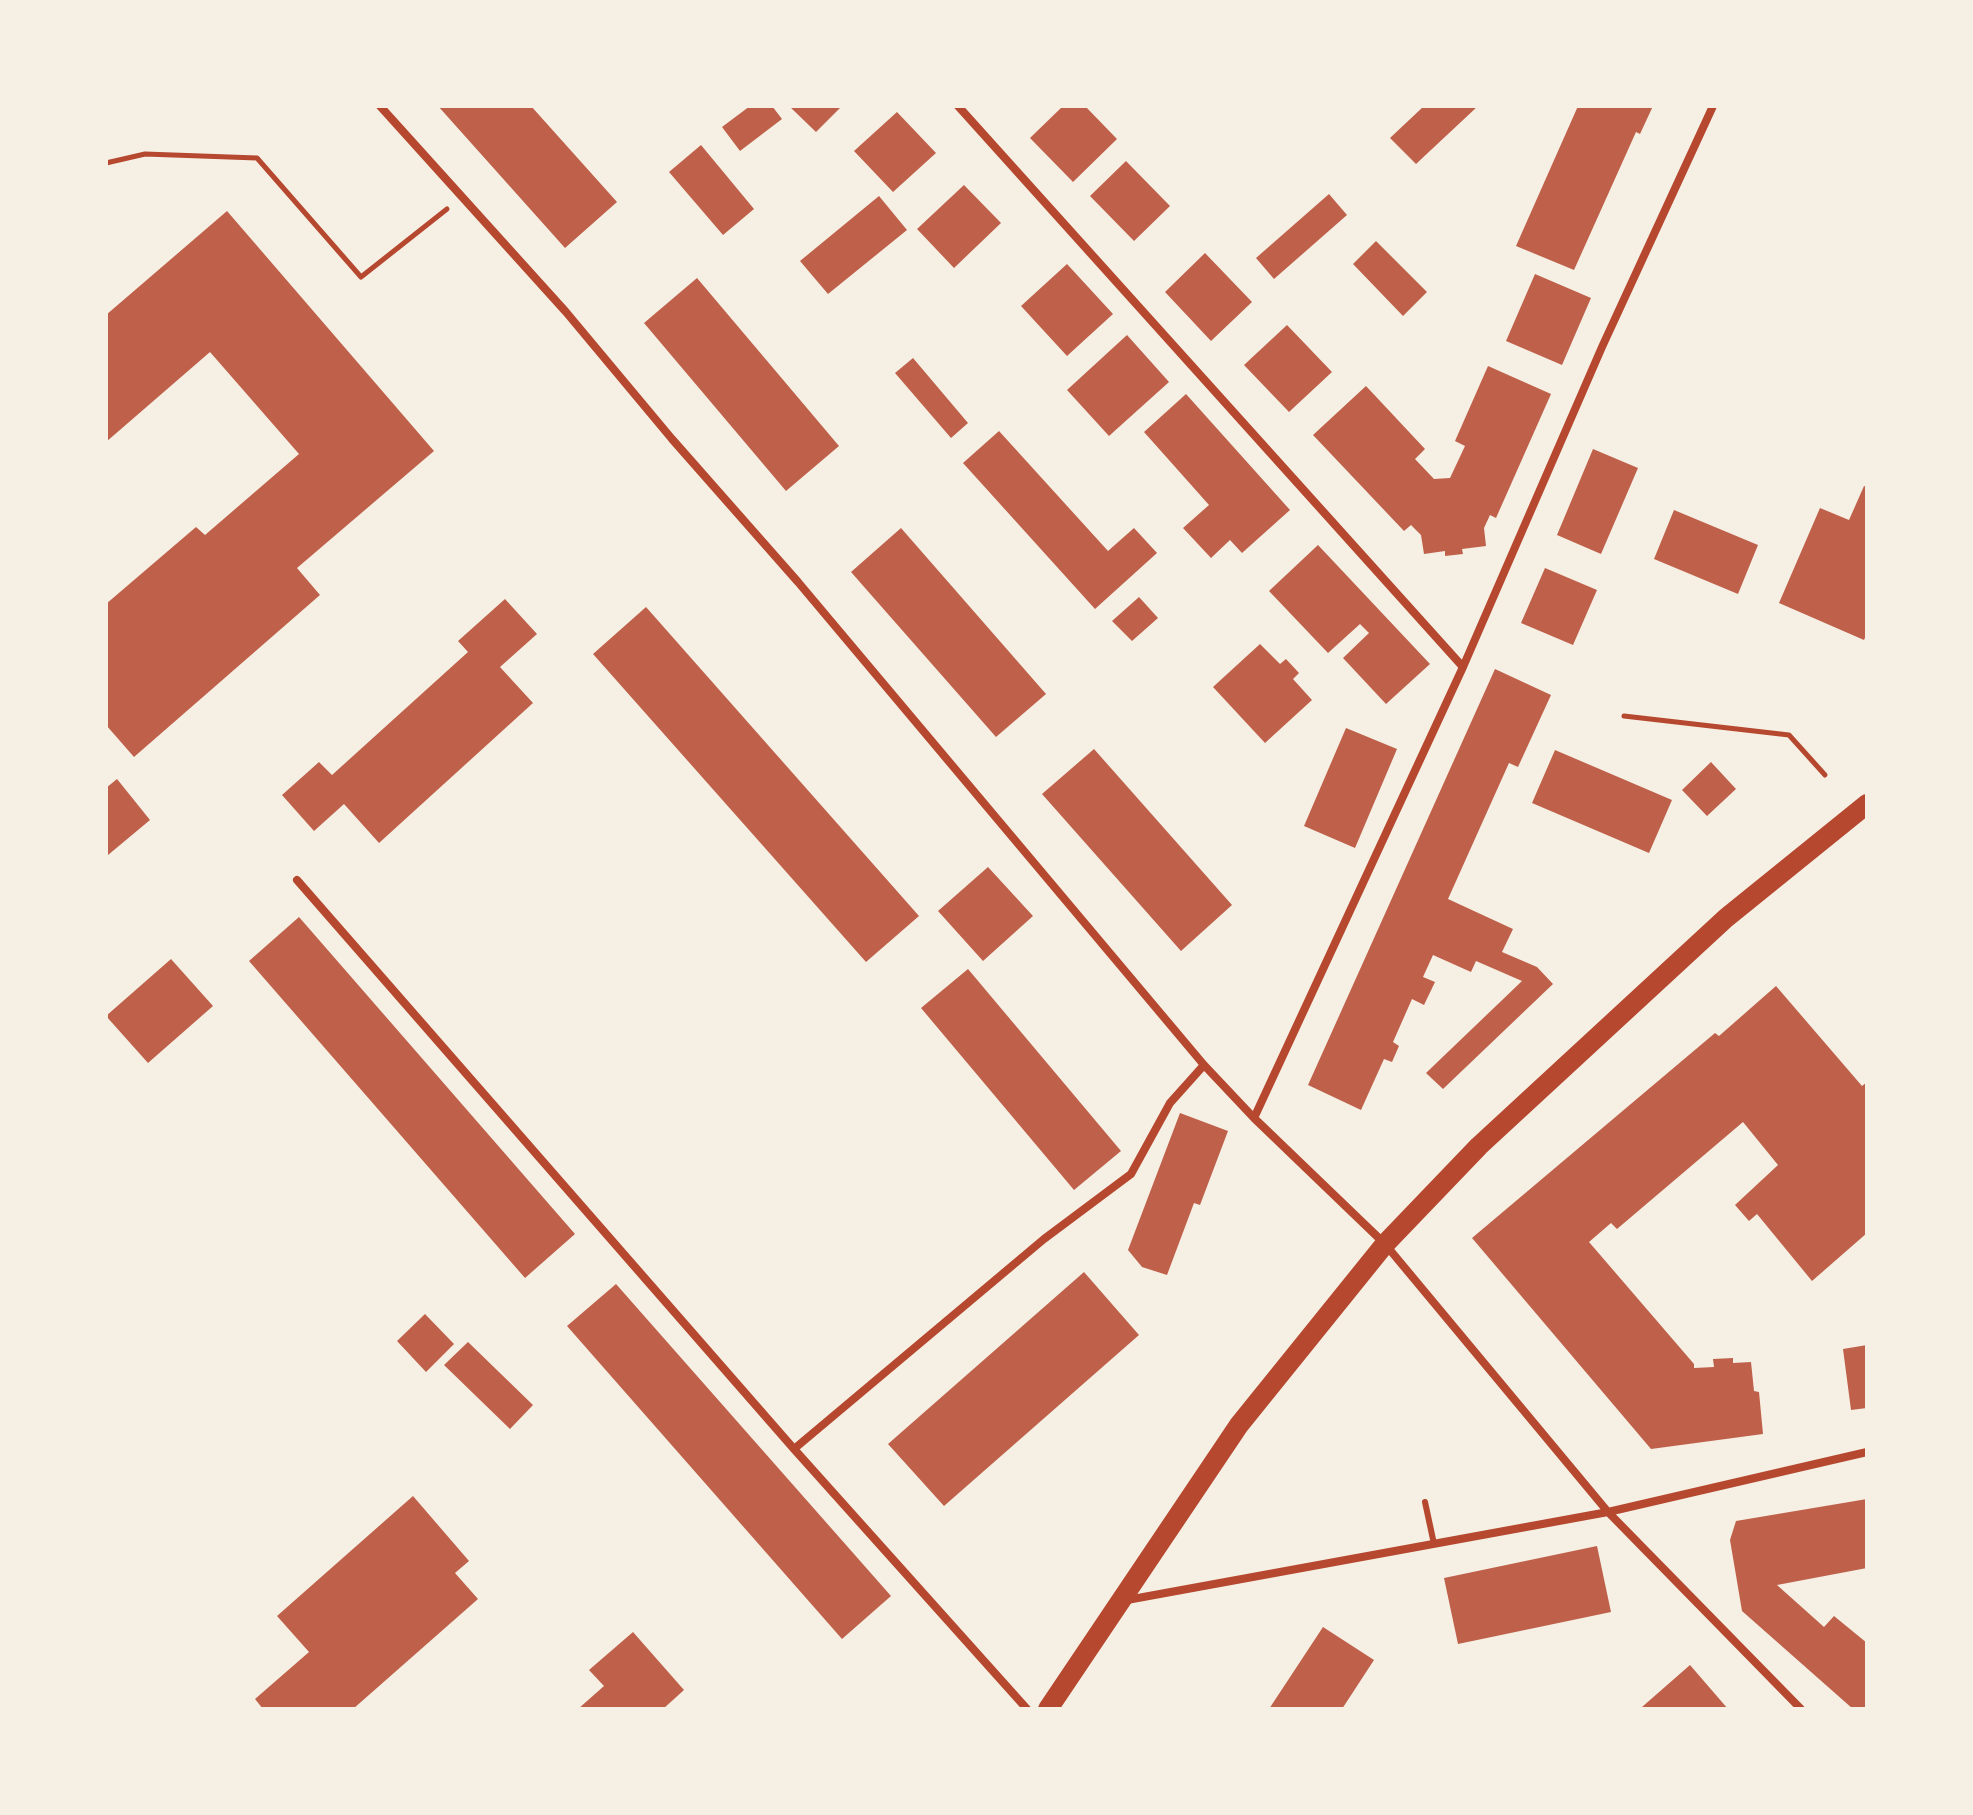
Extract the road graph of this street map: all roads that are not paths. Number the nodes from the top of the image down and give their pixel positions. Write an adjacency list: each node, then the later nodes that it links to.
1 (380, 106): 7 (street)
2 (958, 106): 4 (street)
3 (1713, 106): 4 (street)
4 (1463, 667): 8 (street)
5 (1867, 804): 9 (main road)
6 (297, 880): 10 (street)
7 (1204, 1065): 8 (street); 10 (street)
8 (1254, 1118): 9 (street)
9 (1385, 1244): 13 (street); 15 (main road)
10 (794, 1449): 16 (street)
11 (1867, 1452): 13 (street)
12 (1425, 1502): 14 (lane)
13 (1608, 1512): 14 (street); 18 (street)
14 (1434, 1544): 15 (street)
15 (1119, 1601): 17 (main road)
16 (1027, 1709)
17 (1048, 1709)
18 (1801, 1709)

